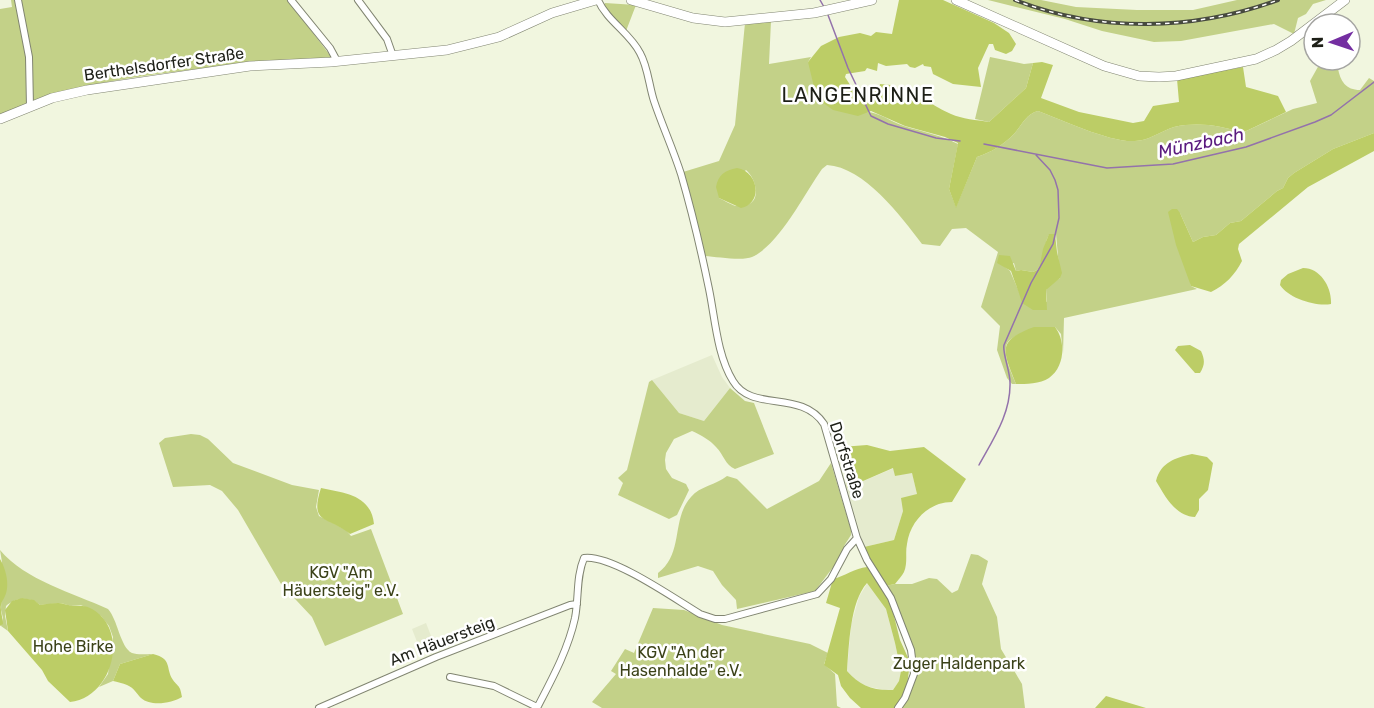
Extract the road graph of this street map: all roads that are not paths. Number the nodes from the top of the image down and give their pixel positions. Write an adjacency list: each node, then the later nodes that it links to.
1 (18, 0): 11 (street)
2 (291, 0): 10 (street)
3 (358, 0): 9 (street)
4 (597, 0): 9 (street, Berthelsdorfer Straße); 13 (street, Dorfstraße)
5 (632, 0): 6 (street)
6 (872, 0)
7 (956, 0): 8 (street)
8 (1345, 0)
9 (393, 56): 10 (street, Berthelsdorfer Straße)
10 (337, 61): 11 (street, Berthelsdorfer Straße)
11 (30, 107): 12 (street, Berthelsdorfer Straße)
12 (0, 119)
13 (857, 538): 14 (street); 18 (street, Dorfstraße)
14 (577, 604): 16 (street, Am Häuersteig); 17 (street)
15 (450, 677): 17 (street)
16 (318, 708)
17 (537, 708)
18 (898, 708)

